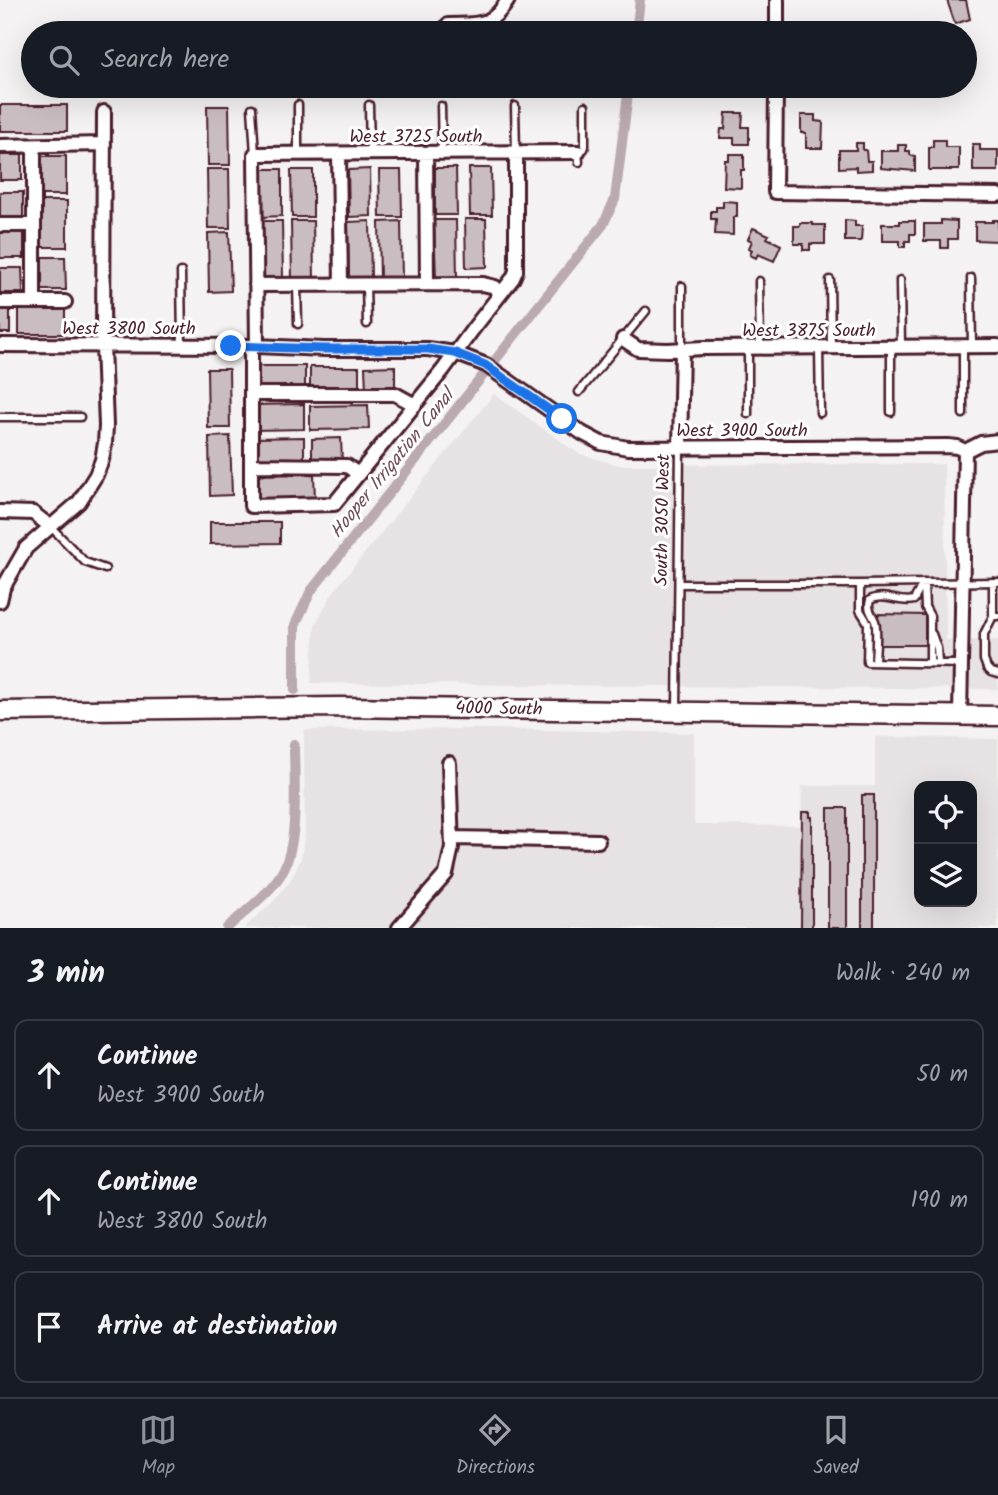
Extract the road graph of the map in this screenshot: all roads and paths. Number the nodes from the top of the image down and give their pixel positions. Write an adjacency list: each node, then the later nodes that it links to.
1 (508, 0): 3 (street)
2 (777, 0): 4 (street)
3 (488, 21)
4 (776, 21)
5 (776, 98): 24 (street)
6 (298, 105): 22 (lane)
7 (369, 105): 17 (lane)
8 (442, 106): 19 (lane)
9 (514, 106): 20 (lane)
10 (585, 106): 23 (lane)
11 (252, 108): 21 (lane)
12 (104, 112): 13 (street)
13 (104, 144): 15 (street); 47 (street)
14 (0, 146): 15 (street)
15 (34, 146): 26 (street)
16 (339, 153): 17 (street, West 3725 South); 22 (street, West 3725 South); 33 (street)
17 (370, 153): 18 (street, West 3725 South)
18 (426, 153): 19 (street, West 3725 South); 35 (street)
19 (442, 153): 20 (street, West 3725 South)
20 (516, 153): 23 (street, West 3725 South); 38 (street)
21 (255, 154): 22 (street, West 3725 South); 36 (street)
22 (298, 154)
23 (578, 157)
24 (998, 195)
25 (0, 225): 26 (street)
26 (34, 225): 40 (street)
27 (181, 272): 48 (lane)
28 (971, 278): 50 (lane)
29 (830, 280): 54 (lane)
30 (900, 280): 52 (lane)
31 (759, 281): 53 (lane)
32 (297, 284): 33 (street); 36 (street); 43 (lane)
33 (341, 284): 34 (street)
34 (366, 284): 35 (street); 44 (lane)
35 (428, 284): 38 (street)
36 (256, 285): 49 (street)
37 (682, 286): 55 (lane, South 3050 West)
38 (500, 294): 56 (street)
39 (0, 302): 40 (street)
40 (34, 302): 41 (street)
41 (65, 302)
42 (646, 311): 45 (lane)
43 (298, 324)
44 (367, 324)
45 (623, 339): 55 (street, West 3875 South); 58 (lane)
46 (0, 345): 47 (street, West 3800 South)
47 (103, 345): 48 (street, West 3800 South); 73 (street)
48 (181, 346): 49 (street, West 3800 South)
49 (254, 346): 56 (street, West 3800 South); 59 (street)
50 (967, 346): 51 (street, West 3875 South); 52 (street, West 3875 South); 64 (lane)
51 (998, 346)
52 (896, 347): 54 (street, West 3875 South); 61 (lane)
53 (754, 348): 54 (street, West 3875 South); 55 (street, West 3875 South); 63 (lane)
54 (825, 348): 62 (lane)
55 (682, 349): 68 (street, South 3050 West)
56 (460, 355): 57 (street, West 3800 South); 60 (street)
57 (504, 377): 68 (street, West 3900 South)
58 (579, 392)
59 (251, 394): 60 (street); 70 (street)
60 (415, 405): 71 (street)
61 (891, 412)
62 (820, 413)
63 (748, 414)
64 (963, 414)
65 (0, 417): 66 (lane)
66 (80, 417)
67 (998, 441): 69 (street, West 3900 South)
68 (680, 447): 69 (street, West 3900 South); 78 (lane, South 3050 West)
69 (965, 451): 77 (street)
70 (251, 466): 71 (street); 71 (street)
71 (358, 474)
72 (0, 512): 73 (street)
73 (51, 527): 74 (lane); 80 (street)
74 (104, 569)
75 (995, 582): 77 (lane); 81 (lane)
76 (923, 583): 77 (lane); 79 (lane); 82 (lane); 83 (lane)
77 (962, 583): 86 (street)
78 (678, 584): 79 (lane); 89 (lane, South 3050 West)
79 (860, 584): 83 (lane)
80 (0, 601)
81 (995, 616): 87 (lane)
82 (930, 627): 84 (lane); 85 (lane)
83 (875, 663): 84 (lane)
84 (930, 663): 85 (lane)
85 (938, 663): 86 (lane)
86 (962, 664): 90 (street)
87 (998, 674)
88 (0, 711): 89 (main road, 4000 South)
89 (677, 712): 90 (main road, 4000 South)
90 (960, 716): 91 (main road, 4000 South)
91 (998, 716)
92 (449, 763): 93 (street)
93 (452, 838): 94 (street); 95 (street)
94 (598, 841)
95 (400, 928)

